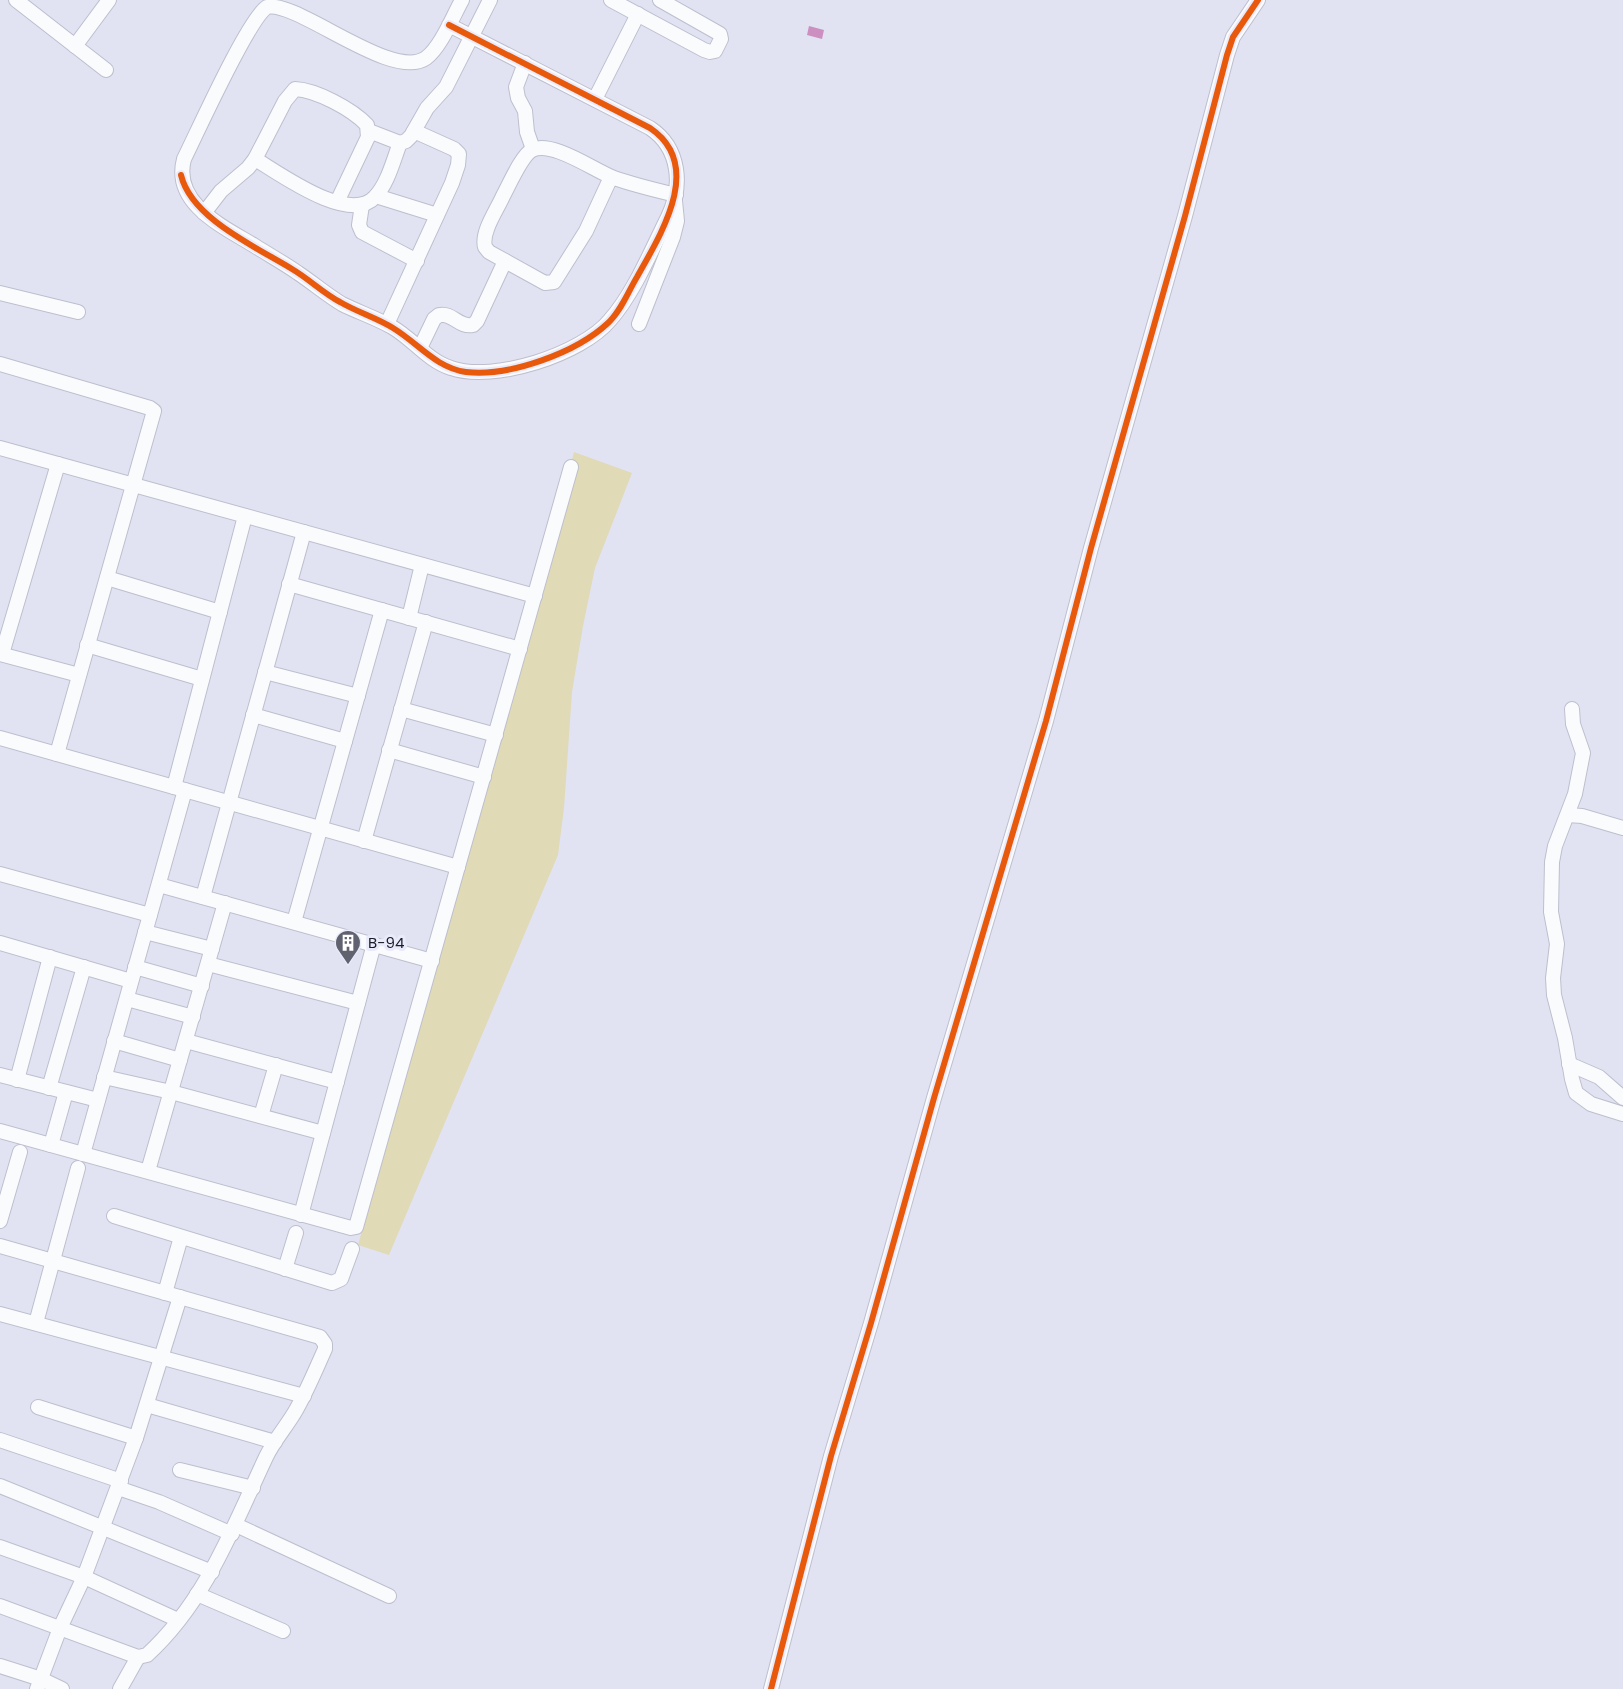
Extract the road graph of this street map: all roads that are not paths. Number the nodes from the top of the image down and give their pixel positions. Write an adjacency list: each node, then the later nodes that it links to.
1 (16, 0): 12 (street)
2 (109, 0): 12 (street)
3 (462, 0): 10 (street)
4 (490, 0): 11 (street)
5 (611, 0): 9 (street)
6 (655, 0): 9 (street)
7 (660, 0): 9 (street)
8 (1258, 0): 156 (street)
9 (642, 16): 15 (street)
10 (449, 25): 11 (street); 26 (street)
11 (473, 36): 13 (street); 17 (street)
12 (75, 46): 14 (street)
13 (525, 63): 15 (street); 19 (street)
14 (106, 70)
15 (595, 99): 23 (street)
16 (369, 131): 18 (street); 20 (street); 24 (street)
17 (414, 131): 18 (street); 27 (street)
18 (400, 143): 22 (street)
19 (533, 149): 21 (street); 29 (street)
20 (255, 159): 24 (street); 26 (street)
21 (611, 177): 23 (street); 29 (street)
22 (376, 196): 25 (street); 27 (street)
23 (675, 198): 33 (street); 34 (street)
24 (337, 202): 25 (street)
25 (362, 205): 28 (street)
26 (204, 213): 32 (street)
27 (437, 215): 28 (street)
28 (417, 261): 32 (street)
29 (505, 261): 34 (street)
30 (0, 293): 31 (street)
31 (78, 312)
32 (387, 324): 34 (street)
33 (639, 324)
34 (420, 348)
35 (0, 364): 39 (street)
36 (0, 448): 37 (street)
37 (58, 464): 39 (street); 52 (street)
38 (571, 468): 45 (street)
39 (133, 485): 40 (street); 43 (street)
40 (245, 516): 41 (street); 47 (street)
41 (304, 532): 42 (street); 44 (street)
42 (422, 565): 45 (street); 48 (street)
43 (106, 578): 47 (street); 50 (street)
44 (290, 584): 46 (street); 53 (street)
45 (535, 596): 51 (street)
46 (382, 610): 48 (street); 56 (street)
47 (220, 612): 55 (street)
48 (409, 618): 49 (street)
49 (426, 622): 51 (street); 57 (street)
50 (87, 645): 54 (street); 55 (street)
51 (520, 649): 60 (street)
52 (1, 654): 54 (street)
53 (265, 672): 56 (street); 59 (street)
54 (79, 675): 64 (street)
55 (202, 678): 66 (street)
56 (358, 696): 62 (street)
57 (401, 709): 60 (street); 63 (street)
58 (1572, 709): 68 (street)
59 (253, 715): 62 (street); 67 (street)
60 (496, 735): 65 (street)
61 (0, 738): 64 (street)
62 (345, 741): 69 (street)
63 (389, 750): 65 (street); 71 (street)
64 (57, 754): 66 (street)
65 (484, 777): 72 (street)
66 (180, 789): 67 (street); 74 (street)
67 (229, 803): 69 (street); 75 (street)
68 (1568, 815): 70 (street); 96 (street)
69 (320, 828): 71 (street); 78 (street)
70 (1623, 828)
71 (363, 840): 72 (street)
72 (458, 867): 84 (street)
73 (0, 874): 77 (street)
74 (159, 885): 75 (street); 77 (street)
75 (203, 897): 76 (street)
76 (225, 903): 78 (street); 82 (street)
77 (150, 915): 79 (street)
78 (294, 922): 81 (street)
79 (145, 932): 82 (street); 87 (street)
80 (0, 943): 83 (street)
81 (374, 944): 84 (street); 91 (street)
82 (212, 949): 85 (street)
83 (50, 957): 86 (street); 100 (street)
84 (432, 961): 116 (street)
85 (208, 964): 89 (street); 91 (street)
86 (84, 967): 88 (street); 102 (street)
87 (135, 967): 88 (street); 89 (street)
88 (132, 981): 90 (street)
89 (202, 986): 92 (street)
90 (127, 999): 92 (street); 93 (street)
91 (358, 1003): 101 (street)
92 (193, 1017): 94 (street)
93 (114, 1041): 95 (street); 99 (street)
94 (186, 1041): 95 (street); 97 (street)
95 (180, 1060): 104 (street)
96 (1569, 1064): 105 (street); 107 (street)
97 (276, 1065): 101 (street); 108 (street)
98 (0, 1075): 100 (street)
99 (104, 1077): 104 (street); 106 (street)
100 (17, 1080): 102 (street)
101 (337, 1082): 110 (street)
102 (49, 1088): 103 (street)
103 (66, 1092): 106 (street); 111 (street)
104 (171, 1092): 108 (street); 115 (street)
105 (1623, 1098)
106 (98, 1101): 113 (street)
107 (1623, 1113)
108 (261, 1116): 110 (street)
109 (0, 1131): 111 (street)
110 (323, 1133): 116 (street)
111 (51, 1145): 113 (street)
112 (20, 1152): 118 (street)
113 (83, 1154): 115 (street)
114 (78, 1168): 123 (street)
115 (148, 1171): 116 (street)
116 (301, 1215)
117 (114, 1216): 120 (street)
118 (0, 1221)
119 (296, 1233): 124 (street)
120 (181, 1237): 124 (street); 125 (street)
121 (0, 1246): 123 (street)
122 (352, 1249): 124 (street)
123 (53, 1261): 125 (street); 128 (street)
124 (285, 1269)
125 (165, 1293): 126 (street)
126 (180, 1297): 129 (street); 130 (street)
127 (0, 1314): 128 (street)
128 (36, 1323): 129 (street)
129 (162, 1358): 130 (street); 131 (street)
130 (304, 1396): 135 (street)
131 (147, 1405): 133 (street); 135 (street)
132 (38, 1407): 133 (street)
133 (136, 1438): 137 (street)
134 (0, 1440): 137 (street)
135 (275, 1442): 139 (street)
136 (180, 1470): 139 (street)
137 (119, 1484): 140 (street); 141 (street)
138 (0, 1486): 140 (street)
139 (253, 1488): 141 (street)
140 (102, 1527): 143 (street); 144 (street)
141 (234, 1529): 143 (street); 146 (street)
142 (0, 1547): 144 (street)
143 (212, 1572): 145 (street)
144 (84, 1577): 148 (street); 149 (street)
145 (197, 1594): 148 (street); 150 (street)
146 (389, 1596)
147 (0, 1606): 149 (street)
148 (178, 1620): 151 (street)
149 (60, 1628): 151 (street); 153 (street)
150 (283, 1631)
151 (138, 1657): 155 (street)
152 (0, 1666): 153 (street)
153 (39, 1684): 154 (street)
154 (62, 1689)
155 (120, 1689)
156 (771, 1689)

